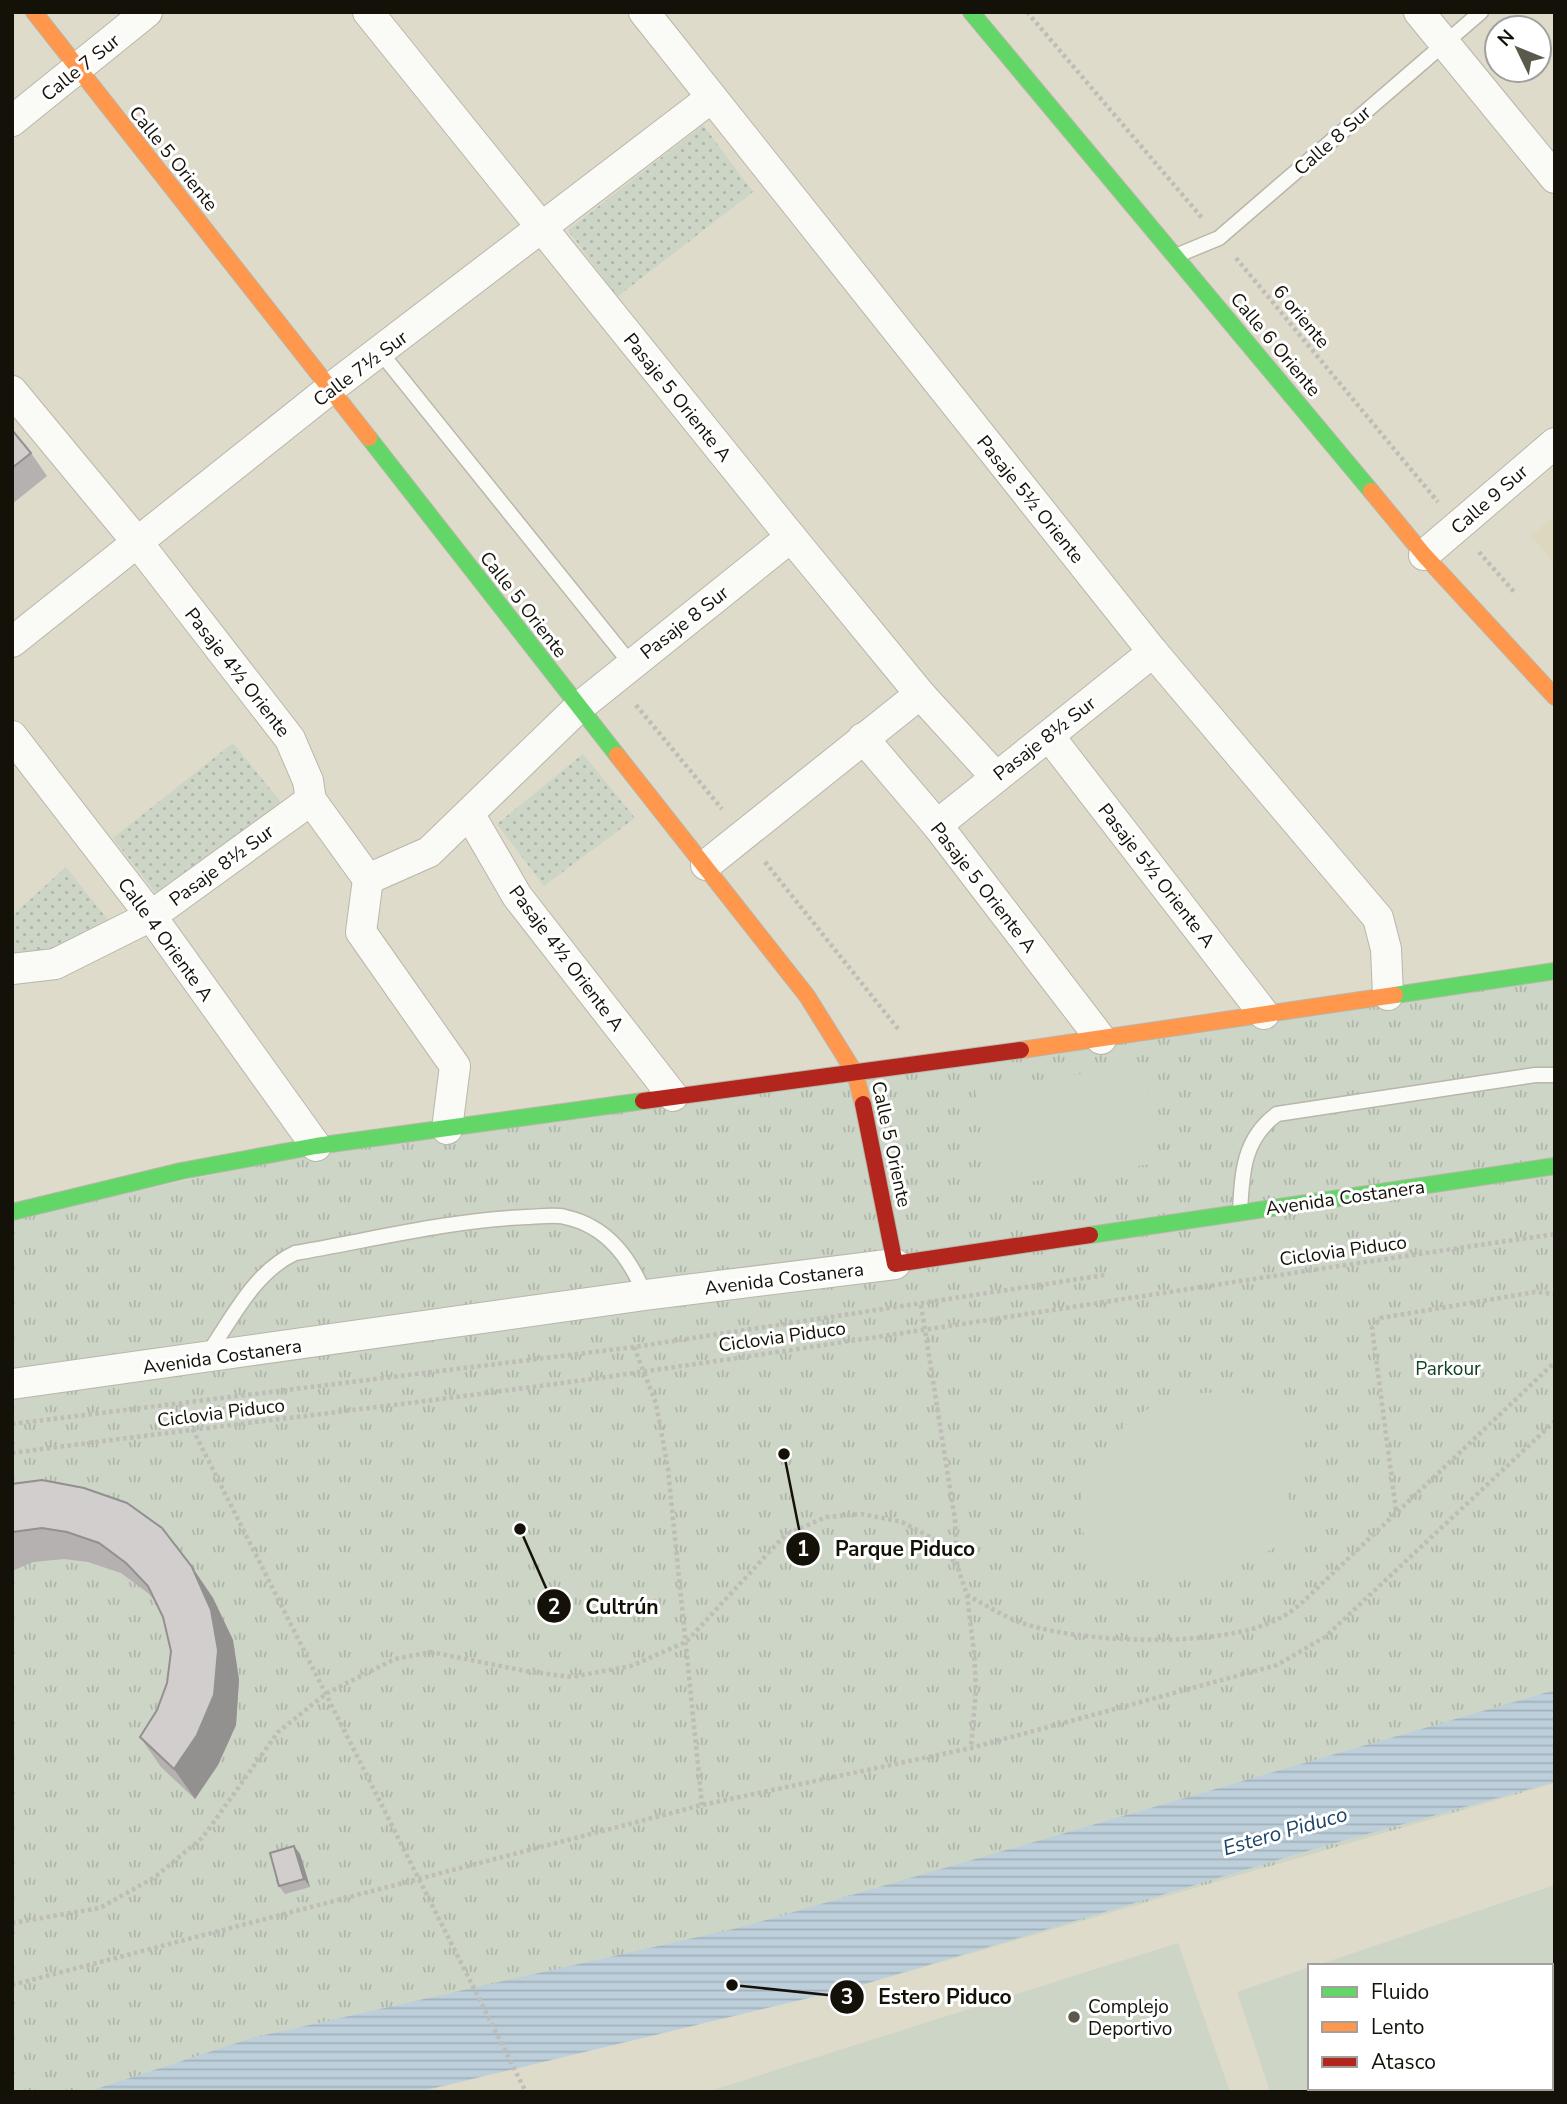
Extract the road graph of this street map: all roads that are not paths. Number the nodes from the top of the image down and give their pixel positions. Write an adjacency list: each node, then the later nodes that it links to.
1 (34, 12): 9 (street, Calle 5 Oriente)
2 (147, 12): 9 (street, Calle 7 Sur)
3 (368, 12): 13 (street, Pasaje 5 Oriente A)
4 (644, 12): 10 (street, Pasaje 5½ Oriente)
5 (971, 12): 14 (street, Calle 6 Oriente)
6 (1419, 12): 8 (street)
7 (1481, 12): 8 (lane, Calle 8 Sur)
8 (1445, 42): 12 (street); 14 (lane, Calle 8 Sur)
9 (76, 69): 11 (street, Calle 7 Sur); 16 (street, Calle 5 Oriente)
10 (711, 98): 13 (street, Calle 7½ Sur); 23 (street, Pasaje 5½ Oriente)
11 (12, 121)
12 (1555, 178)
13 (541, 229): 15 (street, Calle 7½ Sur); 19 (street, Pasaje 5 Oriente A)
14 (1175, 256): 21 (street, Calle 6 Oriente)
15 (381, 353): 16 (street, Calle 7½ Sur); 24 (lane)
16 (331, 388): 20 (street, Calle 7½ Sur); 27 (street, Calle 5 Oriente)
17 (12, 391): 20 (street, Pasaje 4½ Oriente)
18 (1555, 443): 21 (street, Calle 9 Sur)
19 (791, 537): 24 (street, Pasaje 8 Sur); 25 (street, Pasaje 5 Oriente A)
20 (138, 543): 22 (street, Calle 7½ Sur); 32 (street, Pasaje 4½ Oriente)
21 (1424, 555): 26 (street, Calle 6 Oriente)
22 (12, 642)
23 (1153, 652): 29 (street, Pasaje 8½ Sur); 40 (street, Pasaje 5½ Oriente)
24 (631, 664): 27 (street, Pasaje 8 Sur)
25 (920, 694): 30 (street); 31 (street, Pasaje 5 Oriente A)
26 (1555, 697)
27 (578, 708): 33 (street); 35 (street, Calle 5 Oriente)
28 (12, 736): 37 (street, Calle 4 Oriente A)
29 (1049, 736): 31 (street, Pasaje 8½ Sur); 41 (street, Pasaje 5½ Oriente A)
30 (863, 738): 34 (street, Pasaje 5 Oriente A); 35 (street)
31 (995, 776): 34 (street, Pasaje 8½ Sur)
32 (311, 800): 36 (street, Pasaje 4½ Oriente); 37 (street, Pasaje 8½ Sur)
33 (470, 815): 36 (street); 45 (street, Pasaje 4½ Oriente A)
34 (937, 825): 42 (street, Pasaje 5 Oriente A)
35 (706, 865): 43 (street, Calle 5 Oriente)
36 (368, 879): 46 (street)
37 (151, 916): 38 (street, Pasaje 8½ Sur); 47 (street, Calle 4 Oriente A)
38 (12, 969)
39 (1555, 971): 40 (street)
40 (1388, 995): 41 (street)
41 (1264, 1014): 42 (street)
42 (1101, 1039): 43 (street)
43 (855, 1073): 45 (street); 51 (street, Calle 5 Oriente)
44 (1555, 1075): 50 (lane)
45 (673, 1096): 46 (street)
46 (447, 1129): 47 (street)
47 (316, 1146): 49 (street)
48 (1555, 1166): 50 (street, Avenida Costanera)
49 (12, 1212)
50 (1240, 1212): 51 (street, Avenida Costanera)
51 (895, 1264): 52 (street, Avenida Costanera)
52 (645, 1295): 53 (street, Avenida Costanera); 53 (lane)
53 (204, 1359): 54 (street, Avenida Costanera)
54 (12, 1384)

